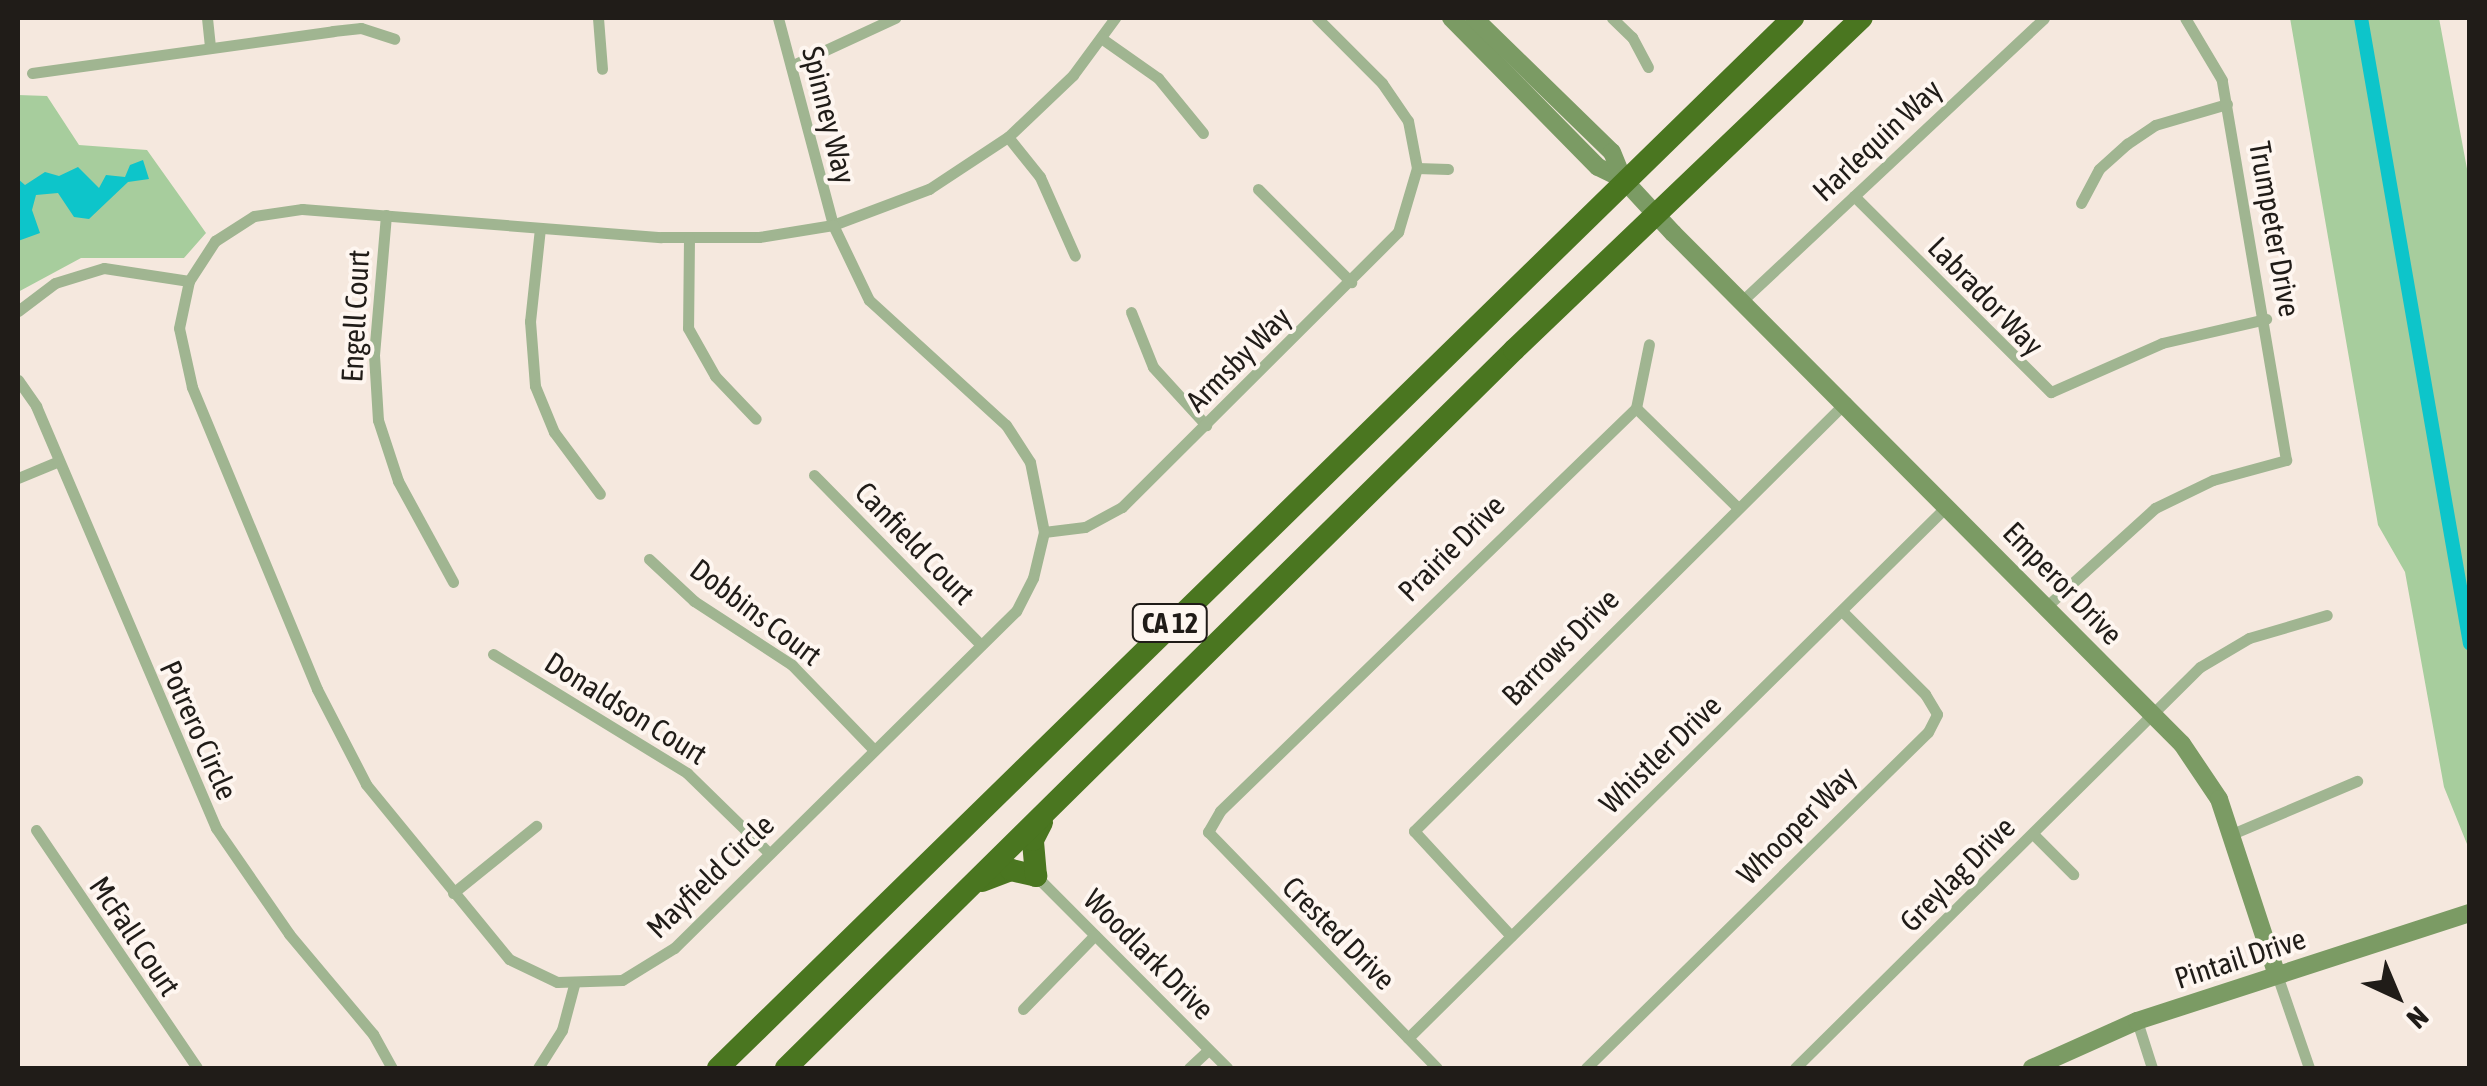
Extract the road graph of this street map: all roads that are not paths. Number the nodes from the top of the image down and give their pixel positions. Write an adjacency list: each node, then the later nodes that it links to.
1 (206, 18): 16 (street)
2 (598, 18): 19 (street)
3 (778, 18): 17 (street, Spinney Way)
4 (895, 18): 17 (street)
5 (1115, 18): 14 (street)
6 (1317, 18): 24 (street)
7 (1451, 18): 26 (street)
8 (1474, 18): 26 (street)
9 (1612, 18): 18 (street)
10 (1793, 18): 26 (highway, CA 12)
11 (1862, 18): 30 (highway, CA 12)
12 (2044, 18): 28 (street, Harlequin Way)
13 (2186, 18): 21 (street, Trumpeter Drive)
14 (1102, 38): 22 (street); 23 (street)
15 (394, 39): 16 (street)
16 (210, 48): 20 (street)
17 (791, 66): 32 (street, Spinney Way)
18 (1648, 67)
19 (602, 69)
20 (32, 73)
21 (2227, 104): 29 (street); 41 (street, Trumpeter Drive)
22 (1203, 133)
23 (1008, 138): 32 (street); 35 (street)
24 (1418, 168): 25 (street); 37 (street, Armsby Way)
25 (1448, 169)
26 (1623, 179): 30 (street, Emperor Drive); 88 (highway, CA 12)
27 (1258, 189): 37 (street)
28 (1854, 196): 38 (street, Harlequin Way); 41 (street, Labrador Way)
29 (2081, 202)
30 (1655, 214): 38 (street, Emperor Drive); 65 (highway, CA 12)
31 (386, 215): 33 (street, Mayfield Circle); 36 (street, Mayfield Circle); 56 (street, Engell Court)
32 (833, 226): 34 (street, Mayfield Circle); 54 (street, Mayfield Circle)
33 (540, 228): 34 (street, Mayfield Circle); 51 (street)
34 (689, 238): 46 (street)
35 (1075, 256)
36 (189, 281): 39 (street); 75 (street, Mayfield Circle)
37 (1350, 282): 47 (street, Armsby Way)
38 (1743, 300): 44 (street, Emperor Drive)
39 (18, 312)
40 (1131, 312): 47 (street)
41 (2266, 319): 57 (street, Trumpeter Drive)
42 (1649, 344): 45 (street)
43 (18, 380): 48 (street, Potrero Circle)
44 (1846, 402): 52 (street, Emperor Drive); 53 (street, Barrows Drive)
45 (1636, 408): 53 (street); 68 (street, Prairie Drive)
46 (756, 419)
47 (1206, 425): 54 (street, Armsby Way)
48 (58, 461): 50 (street); 86 (street, Potrero Circle)
49 (814, 475): 60 (street, Canfield Court)
50 (18, 478)
51 (600, 494)
52 (1948, 506): 57 (street, Emperor Drive); 58 (street, Whistler Drive)
53 (1737, 507): 78 (street, Barrows Drive)
54 (1044, 532): 60 (street, Mayfield Circle)
55 (649, 560): 63 (street, Dobbins Court)
56 (453, 582)
57 (2047, 606): 62 (street, Emperor Drive)
58 (1842, 611): 78 (street, Whistler Drive); 93 (street, Whooper Way)
59 (2327, 616): 62 (street, Greylag Drive)
60 (980, 645): 63 (street, Mayfield Circle)
61 (493, 654): 71 (street, Donaldson Court)
62 (2151, 712): 69 (street, Greylag Drive); 70 (street, Emperor Drive)
63 (874, 750): 71 (street, Mayfield Circle)
64 (2358, 781): 70 (street)
65 (1048, 810): 73 (highway); 74 (highway, CA 12)
66 (536, 826): 75 (street)
67 (36, 830): 85 (street, McFall Court)
68 (1208, 832): 83 (street, Crested Drive)
69 (2034, 834): 72 (street); 94 (street, Greylag Drive)
70 (2232, 834): 79 (street, Emperor Drive)
71 (769, 853): 80 (street, Mayfield Circle)
72 (2073, 874)
73 (1036, 876): 74 (highway); 77 (street, Woodlark Drive)
74 (973, 884): 89 (highway, CA 12)
75 (453, 894): 80 (street, Mayfield Circle)
76 (2470, 913): 79 (street, Pintail Drive)
77 (1095, 935): 81 (street); 84 (street, Woodlark Drive)
78 (1510, 936): 83 (street, Whistler Drive)
79 (2277, 975): 82 (street, Pintail Drive); 97 (street, Emperor Drive)
80 (574, 985): 87 (street)
81 (1023, 1009)
82 (2137, 1021): 95 (street, Pintail Drive); 96 (street)
83 (1408, 1038): 92 (street, Crested Drive)
84 (1208, 1050): 90 (street); 91 (street, Woodlark Drive)
85 (197, 1068)
86 (392, 1068)
87 (538, 1068)
88 (718, 1068)
89 (786, 1068)
90 (1189, 1068)
91 (1226, 1068)
92 (1437, 1068)
93 (1586, 1068)
94 (1796, 1068)
95 (2032, 1068)
96 (2152, 1068)
97 (2309, 1068)

